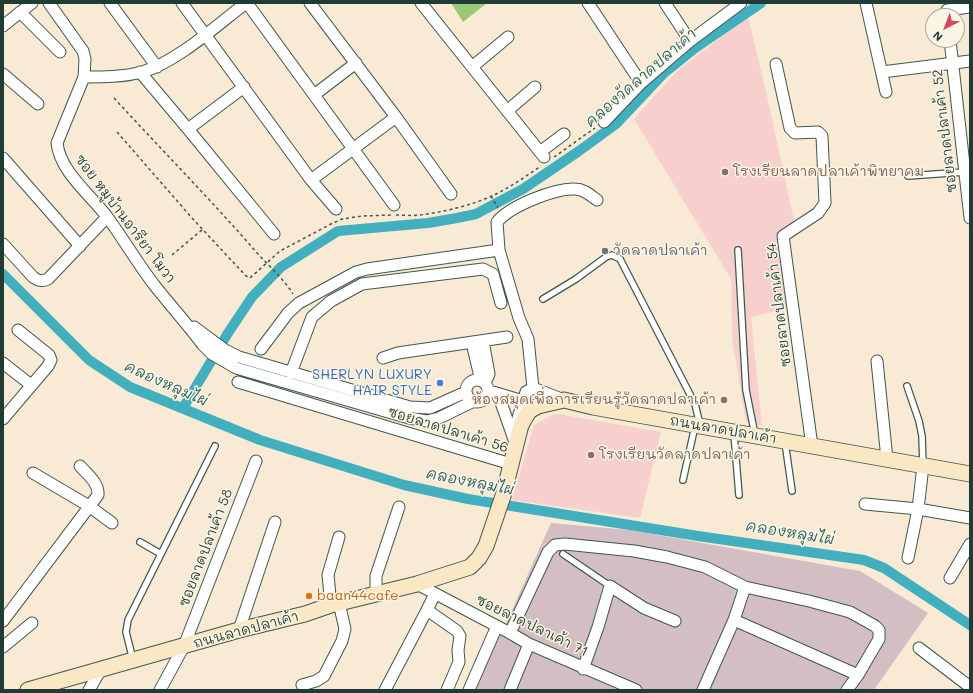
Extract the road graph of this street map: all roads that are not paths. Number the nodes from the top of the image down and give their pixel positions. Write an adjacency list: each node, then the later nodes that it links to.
1 (32, 3): 12 (street)
2 (49, 3): 28 (street, ซอย หมูบ้านอารียา โมวา)
3 (110, 3): 23 (street)
4 (182, 3): 14 (street)
5 (246, 3): 14 (street); 33 (street)
6 (310, 3): 20 (street)
7 (421, 3): 24 (street)
8 (588, 3): 29 (street)
9 (665, 3): 16 (street)
10 (741, 3): 16 (street)
11 (866, 3): 26 (street)
12 (20, 12): 13 (street); 18 (street)
13 (3, 26)
14 (204, 35): 23 (street); 30 (street)
15 (508, 37): 24 (street)
16 (690, 41): 29 (street)
17 (951, 48): 21 (street, ซอยลาดปลาเค้า 52)
18 (60, 52)
19 (970, 61): 21 (street)
20 (356, 63): 33 (street); 37 (street)
21 (953, 63): 26 (street); 36 (street, ซอยลาดปลาเค้า 52)
22 (776, 64): 85 (street, ซอยลาดปลาเค้า 54)
23 (157, 66): 25 (street)
24 (472, 67): 35 (street)
25 (140, 72): 28 (street); 39 (street)
26 (882, 72): 32 (street)
27 (3, 74): 34 (street)
28 (84, 77): 50 (street, ซอย หมูบ้านอารียา โมวา)
29 (641, 84): 38 (street)
30 (244, 87): 39 (street); 45 (street)
31 (535, 87): 35 (street)
32 (886, 92)
33 (314, 95): 41 (street)
34 (38, 104)
35 (507, 111): 40 (street)
36 (964, 115): 43 (street, ซอยลาดปลาเค้า 52)
37 (396, 117): 41 (street); 46 (street)
38 (604, 122)
39 (188, 129): 52 (street)
40 (564, 134)
41 (354, 149): 45 (street); 48 (street)
42 (3, 158): 54 (street)
43 (967, 171): 44 (lane); 51 (street, ซอยลาดปลาเค้า 52)
44 (908, 176)
45 (311, 180): 49 (street)
46 (451, 194)
47 (597, 200): 55 (street)
48 (394, 205)
49 (336, 209)
50 (107, 217): 54 (street); 64 (street, ซอย หมูบ้านอารียา โมวา)
51 (970, 218)
52 (274, 234)
53 (3, 244): 54 (street)
54 (80, 246)
55 (499, 250): 62 (street); 72 (street)
56 (738, 250): 81 (lane)
57 (543, 299): 78 (lane)
58 (501, 303): 67 (street)
59 (18, 330): 69 (street)
60 (507, 337): 61 (street)
61 (477, 342): 63 (street); 71 (street)
62 (261, 349)
63 (383, 358)
64 (230, 359): 67 (street); 75 (street)
65 (877, 361): 86 (street)
66 (3, 363): 69 (street)
67 (291, 373): 73 (street)
68 (238, 382): 88 (street, ซอยลาดปลาเค้า 56)
69 (31, 385): 77 (street)
70 (907, 386): 90 (lane)
71 (488, 387): 73 (street); 75 (street); 76 (street); 83 (street)
72 (533, 388): 74 (street); 76 (street)
73 (466, 392): 75 (street)
74 (564, 400): 78 (main road, ถนนลาดปลาเค้า); 79 (main road, ถนนลาดปลาเค้า)
75 (474, 401)
76 (523, 401): 79 (street)
77 (3, 419)
78 (698, 425): 80 (main road, ถนนลาดปลาเค้า); 93 (lane)
79 (521, 428): 83 (main road, ถนนลาดปลาเค้า)
80 (734, 432): 81 (main road, ถนนลาดปลาเค้า); 95 (lane)
81 (755, 436): 82 (main road, ถนนลาดปลาเค้า)
82 (785, 441): 85 (main road, ถนนลาดปลาเค้า); 94 (lane)
83 (516, 445): 88 (main road, ถนนลาดปลาเค้า)
84 (215, 446): 106 (lane)
85 (812, 446): 86 (main road, ถนนลาดปลาเค้า)
86 (887, 459): 90 (main road, ถนนลาดปลาเค้า)
87 (256, 461): 125 (street, ซอยลาดปลาเค้า 58)
88 (511, 464): 110 (main road, ถนนลาดปลาเค้า)
89 (80, 466): 97 (street)
90 (923, 466): 92 (main road, ถนนลาดปลาเค้า); 99 (street)
91 (33, 473): 97 (street)
92 (970, 474)
93 (683, 480)
94 (792, 491)
95 (739, 495)
96 (865, 504): 99 (street)
97 (89, 506): 102 (street); 118 (street)
98 (399, 507): 113 (street)
99 (918, 509): 100 (street); 108 (street)
100 (970, 518)
101 (275, 522): 122 (street)
102 (112, 523)
103 (339, 537): 115 (street)
104 (140, 542): 106 (lane)
105 (970, 544): 109 (street)
106 (161, 554): 128 (lane)
107 (563, 554): 111 (lane)
108 (908, 558)
109 (950, 578)
110 (417, 584): 113 (main road, ถนนลาดปลาเค้า); 114 (street, ซอยลาดปลาเค้า 71)
111 (610, 586): 119 (street); 129 (street)
112 (745, 587): 117 (street); 123 (street); 131 (street)
113 (376, 594): 115 (main road, ถนนลาดปลาเค้า)
114 (434, 594): 116 (street); 121 (street, ซอยลาดปลาเค้า 71)
115 (335, 604): 122 (main road, ถนนลาดปลาเค้า); 132 (street)
116 (428, 610): 137 (street); 138 (street)
117 (734, 620): 131 (street); 142 (street)
118 (3, 621)
119 (675, 621)
120 (32, 624): 126 (street)
121 (497, 626): 123 (street, ซอยลาดปลาเค้า 71); 139 (street)
122 (239, 630): 125 (main road, ถนนลาดปลาเค้า)
123 (510, 633): 124 (street, ซอยลาดปลาเค้า 71)
124 (529, 644): 129 (street, ซอยลาดปลาเค้า 71); 140 (street)
125 (184, 646): 128 (main road, ถนนลาดปลาเค้า); 136 (street, ซอยลาดปลาเค้า 58)
126 (3, 647)
127 (919, 648): 133 (street)
128 (133, 660): 130 (main road, ถนนลาดปลาเค้า)
129 (583, 668): 141 (street, ซอยลาดปลาเค้า 71)
130 (101, 669): 134 (main road, ถนนลาดปลาเค้า); 135 (street)
131 (858, 675): 143 (street)
132 (302, 685)
133 (970, 687)
134 (28, 690)
135 (89, 690)
136 (160, 690)
137 (385, 690)
138 (447, 690)
139 (469, 690)
140 (510, 690)
141 (636, 690)
142 (703, 690)
143 (847, 690)

